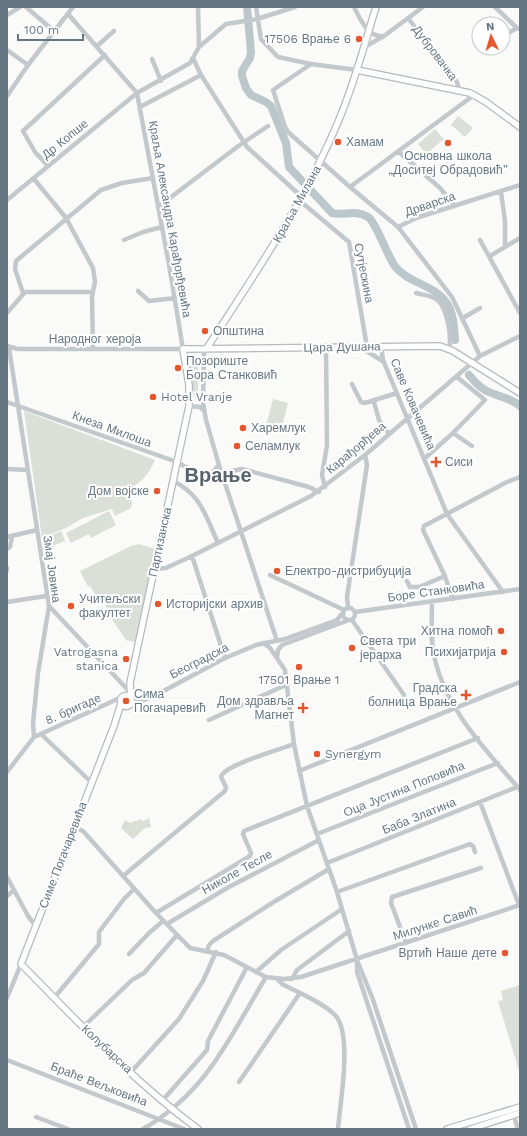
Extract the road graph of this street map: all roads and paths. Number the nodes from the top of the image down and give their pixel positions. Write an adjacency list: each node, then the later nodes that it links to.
1 (20, 7): 12 (street)
2 (26, 7): 17 (street)
3 (72, 7): 11 (street)
4 (198, 7): 21 (street)
5 (256, 7): 14 (street)
6 (294, 7): 14 (street)
7 (354, 7): 18 (street)
8 (376, 7): 18 (main road, Краља Милана)
9 (423, 7): 13 (street)
10 (495, 7): 15 (street)
11 (68, 14): 17 (street); 20 (street)
12 (7, 15)
13 (408, 18): 19 (street); 32 (street, Дубровачка)
14 (257, 19): 21 (street); 27 (street)
15 (518, 28)
16 (114, 30): 20 (street)
17 (54, 31): 28 (street)
18 (369, 31): 19 (street); 22 (main road, Краља Милана)
19 (384, 36): 22 (street)
20 (97, 46): 24 (street)
21 (199, 47): 25 (street, Др Копше)
22 (363, 48): 29 (main road, Краља Милана)
23 (7, 50): 28 (street)
24 (105, 55): 33 (street); 42 (street)
25 (193, 58): 30 (street, Сутјескина); 31 (street, Др Копше)
26 (152, 59): 31 (street)
27 (311, 64): 29 (street); 41 (street, Дрварска)
28 (28, 65): 35 (street)
29 (357, 70): 32 (main road); 41 (main road, Краља Милана)
30 (201, 76): 36 (street); 39 (street, Сутјескина)
31 (161, 81): 33 (street, Др Копше)
32 (459, 90): 34 (main road, Дубровачка)
33 (137, 93): 36 (street, Краља Александра Карађорђевића); 42 (street, Др Копше)
34 (474, 95): 38 (main road, Дубровачка); 40 (street)
35 (7, 96)
36 (140, 107): 43 (street, Краља Александра Карађорђевића)
37 (268, 126): 39 (street)
38 (520, 127)
39 (244, 142): 48 (street, Сутјескина); 51 (street)
40 (399, 152): 46 (street); 50 (street)
41 (321, 160): 46 (street, Дрварска); 48 (main road, Краља Милана)
42 (48, 166): 44 (street, Др Копше)
43 (153, 178): 51 (street, Краља Александра Карађорђевића); 52 (street)
44 (34, 179): 49 (street, Др Копше); 52 (street)
45 (520, 185): 47 (street, Дрварска)
46 (350, 187): 53 (street, Дрварска)
47 (501, 192): 50 (street, Дрварска); 58 (street)
48 (301, 199): 74 (street, Сутјескина); 75 (main road, Краља Милана)
49 (7, 200)
50 (455, 206): 53 (street, Дрварска)
51 (158, 208): 54 (street, Краља Александра Карађорђевића)
52 (66, 218): 61 (street); 62 (street)
53 (398, 227): 68 (street)
54 (162, 228): 56 (street); 64 (street, Краља Александра Карађорђевића)
55 (520, 238): 58 (street)
56 (124, 240)
57 (480, 240): 59 (street)
58 (505, 247): 59 (street)
59 (490, 256): 67 (street)
60 (138, 291): 64 (street)
61 (93, 292): 62 (street); 78 (street)
62 (23, 293): 66 (street)
63 (416, 293): 77 (street)
64 (175, 298): 76 (street, Краља Александра Карађорђевића)
65 (480, 308): 68 (street)
66 (7, 313)
67 (520, 313)
68 (463, 318): 79 (street)
69 (520, 336): 79 (street, Карађорђева)
70 (380, 346): 74 (main road, Цара Душана); 77 (main road, Цара Душана); 80 (street, Саве Ковачевића)
71 (8, 347): 78 (street, Народног хероја); 89 (street, Змај Јовина)
72 (326, 347): 73 (main road, Цара Душана); 75 (main road, Цара Душана); 106 (street)
73 (359, 347): 74 (main road, Цара Душана); 80 (street)
74 (367, 347)
75 (207, 348): 76 (main road, Цара Душана); 90 (street)
76 (183, 349): 78 (street, Народног хероја); 88 (main road, Партизанска)
77 (449, 349): 81 (main road, Цара Душана)
78 (93, 350)
79 (480, 356): 81 (street, Карађорђева)
80 (384, 362): 85 (street, Саве Ковачевића)
81 (472, 363): 82 (street, Карађорђева); 84 (main road, Цара Душана)
82 (457, 377): 91 (street, Карађорђева); 92 (street)
83 (352, 384): 87 (street)
84 (520, 392)
85 (397, 393): 87 (street); 91 (street, Саве Ковачевића)
86 (7, 402): 89 (street, Кнеза Милоша)
87 (374, 402): 93 (street)
88 (189, 404): 90 (street); 97 (main road, Партизанска)
89 (17, 405): 97 (street, Кнеза Милоша); 100 (street, Змај Јовина)
90 (202, 405): 98 (street)
91 (408, 418): 93 (street, Карађорђева); 96 (street, Саве Ковачевића)
92 (453, 433): 94 (street); 96 (street)
93 (389, 434): 95 (street, Карађорђева)
94 (472, 446)
95 (365, 454): 106 (street, Карађорђева); 126 (street)
96 (425, 458): 108 (street, Саве Ковачевића)
97 (177, 462): 102 (street, Кнеза Милоша); 104 (main road, Партизанска)
98 (219, 465): 101 (street); 102 (street)
99 (7, 469): 100 (street)
100 (26, 470): 109 (street, Змај Јовина)
101 (222, 473): 105 (street); 107 (street)
102 (210, 475): 105 (street, Кнеза Милоша)
103 (520, 477): 108 (street)
104 (173, 480): 112 (street); 115 (main road, Партизанска)
105 (225, 482): 110 (street)
106 (325, 487): 107 (street, Карађорђева)
107 (319, 492): 110 (street, Карађорђева)
108 (447, 514): 117 (street); 120 (street, Саве Ковачевића)
109 (37, 530): 111 (street); 121 (street, Змај Јовина)
110 (243, 531): 112 (street, Карађорђева); 129 (street)
111 (9, 537): 113 (street)
112 (218, 543): 114 (street, Карађорђева)
113 (7, 549)
114 (192, 556): 115 (street, Карађорђева); 131 (street)
115 (154, 570): 134 (main road, Партизанска)
116 (270, 575): 126 (street)
117 (445, 576): 118 (street); 122 (street)
118 (407, 582)
119 (520, 589): 120 (street, Боре Станковића)
120 (503, 592): 122 (street, Боре Станковића)
121 (46, 596): 123 (street); 125 (street, Змај Јовина)
122 (453, 599): 124 (street, Боре Станковића)
123 (7, 602)
124 (432, 602): 127 (street, Боре Станковића); 140 (street)
125 (49, 606): 136 (street); 144 (street, Змај Јовина)
126 (345, 611): 127 (street); 128 (street); 129 (street, Београдска)
127 (355, 612): 128 (street)
128 (350, 620): 132 (street); 137 (street)
129 (277, 641): 130 (street, Београдска)
130 (264, 643): 131 (street, Београдска); 132 (street)
131 (225, 658): 139 (street, Београдска)
132 (277, 658): 135 (street)
133 (520, 682): 140 (street)
134 (130, 684): 136 (main road, Партизанска); 139 (main road, Партизанска)
135 (288, 684): 142 (street); 146 (street)
136 (126, 689): 138 (main road, Партизанска)
137 (404, 695)
138 (122, 700): 139 (main road); 139 (main road); 141 (main road, Симе Погачаревића); 143 (street, 8. бригаде)
139 (130, 702): 141 (main road)
140 (454, 708): 145 (street); 148 (street)
141 (119, 712): 150 (main road, Симе Погачаревића)
142 (209, 720)
143 (41, 734): 144 (street, 8. бригаде); 150 (street)
144 (34, 737): 149 (street)
145 (478, 738): 147 (street); 153 (street)
146 (294, 744): 148 (street); 161 (street)
147 (498, 763): 151 (street); 155 (street, Оца Јустина Поповића)
148 (299, 771): 153 (street)
149 (7, 772)
150 (91, 782): 154 (main road, Симе Погачаревића)
151 (519, 789): 152 (street, Баба Златина)
152 (480, 802): 158 (street, Баба Златина); 167 (street)
153 (307, 806): 155 (street); 169 (street)
154 (74, 826): 161 (street); 171 (main road, Симе Погачаревића)
155 (317, 834): 156 (street)
156 (319, 840): 158 (street); 170 (street, Николе Тесле)
157 (474, 852): 165 (street)
158 (327, 863): 160 (street)
159 (481, 868): 174 (street)
160 (329, 869): 165 (street); 175 (street)
161 (123, 876): 163 (street)
162 (7, 877): 164 (street)
163 (134, 889): 169 (street); 190 (street)
164 (14, 890): 166 (street); 171 (street)
165 (337, 892): 168 (street)
166 (7, 896)
167 (520, 905): 174 (street, Милунке Савић)
168 (342, 909): 172 (street); 182 (street)
169 (156, 913): 170 (street)
170 (165, 923): 173 (street); 177 (street, Николе Тесле)
171 (36, 925): 179 (main road, Симе Погачаревића)
172 (349, 931): 178 (street); 186 (street)
173 (177, 935): 175 (street); 192 (street)
174 (406, 943): 178 (street, Милунке Савић)
175 (207, 951): 176 (street)
176 (216, 952): 181 (street); 194 (street)
177 (129, 954)
178 (357, 960): 180 (street, Милунке Савић); 183 (street); 188 (street)
179 (21, 964): 189 (street, Симе Погачаревића); 190 (main road, Колубарска)
180 (343, 964): 183 (street); 186 (street, Милунке Савић)
181 (247, 967): 182 (street); 196 (street)
182 (256, 972): 184 (street)
183 (357, 972): 191 (street)
184 (266, 977): 185 (street); 198 (street)
185 (277, 979): 186 (street, Милунке Савић); 187 (street)
186 (292, 979)
187 (300, 994): 195 (street); 207 (street)
188 (372, 997): 191 (street); 209 (street)
189 (7, 998)
190 (54, 998): 192 (main road, Колубарска)
191 (366, 999): 208 (street)
192 (83, 1027): 194 (main road, Колубарска)
193 (7, 1060): 202 (street, Браће Вељковића)
194 (131, 1072): 196 (main road, Колубарска)
195 (239, 1082)
196 (162, 1101): 198 (main road, Колубарска)
197 (520, 1106): 199 (main road)
198 (171, 1110): 202 (street); 206 (main road, Колубарска)
199 (512, 1112): 200 (main road); 210 (main road); 211 (main road); 212 (street)
200 (520, 1113)
201 (36, 1117): 203 (street)
202 (160, 1119): 204 (street); 205 (street, Браће Вељковића)
203 (68, 1129)
204 (143, 1129)
205 (184, 1129)
206 (198, 1129)
207 (338, 1129)
208 (408, 1129)
209 (416, 1129)
210 (447, 1129)
211 (470, 1129)
212 (518, 1129)

